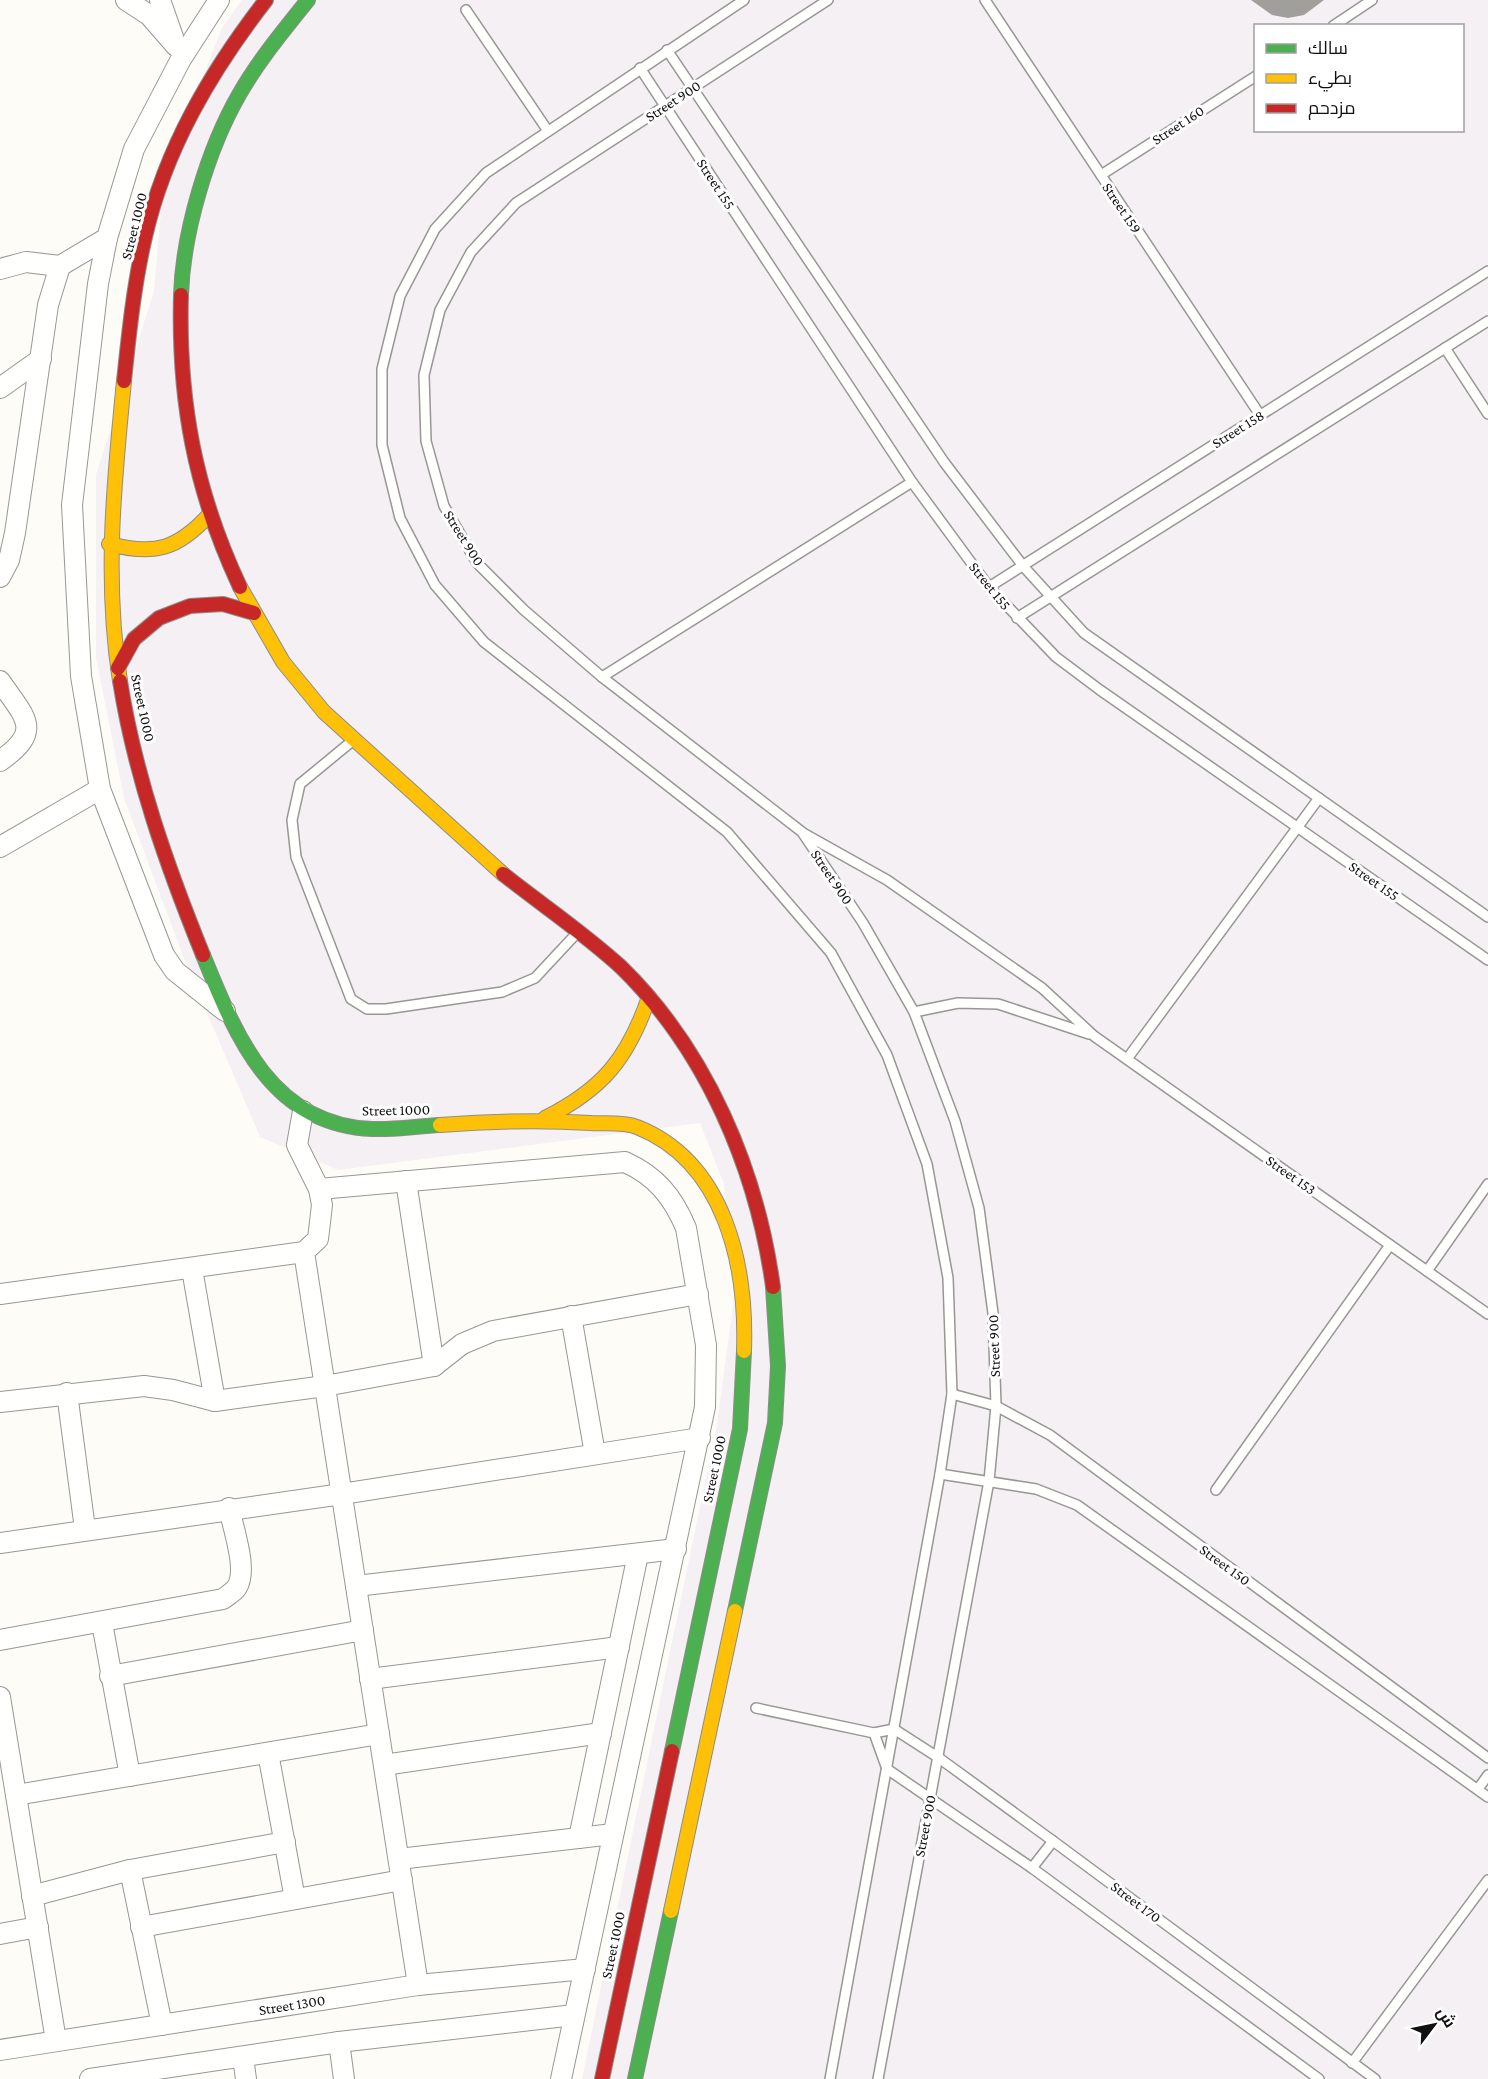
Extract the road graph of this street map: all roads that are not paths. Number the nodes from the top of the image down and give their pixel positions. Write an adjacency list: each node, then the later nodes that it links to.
1 (126, 0): 13 (street)
2 (160, 0): 13 (street)
3 (219, 0): 13 (street)
4 (266, 0): 32 (street, Street 1000)
5 (308, 0): 31 (street)
6 (744, 0): 12 (lane)
7 (828, 0): 16 (lane, Street 900)
8 (985, 0): 19 (lane, Street 159)
9 (1372, 0): 11 (lane)
10 (466, 10): 18 (lane)
11 (1336, 24)
12 (667, 50): 14 (lane); 16 (lane)
13 (179, 52): 20 (street)
14 (640, 68): 17 (lane, Street 155); 18 (lane)
15 (1254, 77): 19 (lane, Street 160)
16 (693, 88): 17 (lane, Street 900); 33 (lane)
17 (665, 106): 30 (lane, Street 155); 40 (lane, Street 900)
18 (548, 131): 73 (lane)
19 (1101, 175): 29 (lane, Street 159)
20 (107, 238): 21 (street); 44 (street)
21 (60, 266): 22 (street); 26 (street)
22 (0, 269)
23 (1488, 271): 29 (lane, Street 158)
24 (1488, 321): 25 (lane)
25 (1444, 348): 28 (lane); 36 (lane)
26 (41, 359): 27 (street); 34 (street)
27 (0, 388)
28 (1488, 414)
29 (1260, 415): 33 (lane, Street 158)
30 (912, 482): 35 (lane, Street 155); 40 (lane)
31 (210, 514): 32 (street); 37 (street)
32 (109, 544): 39 (street, Street 1000)
33 (1023, 566): 35 (lane, Street 158); 36 (lane)
34 (0, 577)
35 (989, 587): 38 (lane, Street 155)
36 (1050, 597): 38 (lane); 45 (lane)
37 (254, 613): 39 (street); 42 (street)
38 (1017, 618): 46 (lane, Street 155)
39 (118, 668): 54 (street, Street 1000)
40 (602, 677): 47 (lane, Street 900)
41 (0, 681): 43 (street)
42 (354, 740): 50 (street); 50 (lane)
43 (0, 761)
44 (100, 789): 48 (street); 54 (street)
45 (1319, 798): 46 (lane); 49 (lane)
46 (1297, 828): 51 (lane, Street 155); 56 (lane)
47 (801, 832): 53 (lane, Street 900); 55 (lane)
48 (0, 848)
49 (1488, 917)
50 (578, 932): 52 (street)
51 (1488, 960)
52 (649, 997): 58 (street); 141 (street)
53 (915, 1012): 55 (lane); 76 (lane, Street 900)
54 (227, 1013): 57 (street, Street 1000)
55 (1094, 1036): 56 (lane, Street 153)
56 (1127, 1059): 62 (lane, Street 153)
57 (303, 1111): 58 (street, Street 1000); 61 (street)
58 (544, 1118): 140 (street, Street 1000)
59 (406, 1181): 61 (street); 66 (street); 70 (street)
60 (1488, 1184): 65 (lane)
61 (319, 1189): 63 (street)
62 (1390, 1245): 65 (lane, Street 153); 81 (lane)
63 (304, 1252): 64 (street); 71 (street)
64 (192, 1269): 67 (street); 74 (street)
65 (1427, 1271): 68 (lane, Street 153)
66 (698, 1293): 69 (street); 77 (street)
67 (0, 1294)
68 (1488, 1314)
69 (571, 1316): 70 (street); 78 (street)
70 (434, 1366): 71 (street)
71 (325, 1386): 74 (street); 82 (street)
72 (67, 1393): 74 (street); 75 (street); 84 (street)
73 (952, 1394): 76 (lane, Street 150); 79 (lane)
74 (215, 1401)
75 (0, 1402)
76 (996, 1406): 80 (lane, Street 900); 103 (lane, Street 150)
77 (700, 1438): 78 (street); 86 (street)
78 (595, 1454): 82 (street)
79 (940, 1474): 80 (lane); 97 (lane)
80 (989, 1481): 102 (lane, Street 900); 108 (lane)
81 (1216, 1490)
82 (342, 1494): 83 (street); 88 (street)
83 (229, 1509): 84 (street); 89 (street)
84 (85, 1529): 85 (street)
85 (0, 1543)
86 (676, 1549): 87 (street); 112 (street)
87 (638, 1554): 88 (street); 92 (street)
88 (356, 1586): 90 (street)
89 (102, 1623): 91 (street); 93 (street)
90 (363, 1630): 93 (street); 94 (street)
91 (0, 1640)
92 (619, 1647): 94 (street); 98 (street)
93 (110, 1676): 107 (street)
94 (370, 1679): 100 (street)
95 (0, 1697): 109 (street)
96 (756, 1708): 99 (lane)
97 (894, 1729): 99 (lane); 102 (lane, Street 170); 105 (lane)
98 (601, 1732): 104 (street); 113 (street)
99 (874, 1733): 105 (lane)
100 (379, 1734): 101 (street); 104 (street)
101 (268, 1753): 107 (street); 115 (street)
102 (939, 1758): 111 (lane, Street 900); 114 (lane, Street 170)
103 (1488, 1758)
104 (384, 1765): 116 (street)
105 (887, 1769): 111 (lane); 142 (lane)
106 (1488, 1775): 108 (lane)
107 (130, 1776): 109 (street)
108 (1478, 1789): 110 (lane)
109 (16, 1796): 121 (street)
110 (1488, 1797)
111 (930, 1799): 117 (lane); 143 (lane, Street 900)
112 (613, 1834): 113 (street); 126 (street)
113 (579, 1838): 116 (street)
114 (1053, 1840): 117 (lane); 134 (lane, Street 170)
115 (285, 1842): 118 (street); 122 (street)
116 (399, 1859): 119 (street)
117 (1032, 1868): 144 (lane)
118 (130, 1870): 121 (street); 124 (street)
119 (402, 1880): 122 (street); 127 (street)
120 (1488, 1880): 134 (lane)
121 (32, 1896): 123 (street)
122 (295, 1899): 124 (street)
123 (38, 1927): 125 (street); 130 (street)
124 (141, 1927): 129 (street)
125 (0, 1934)
126 (585, 1969): 127 (street, Street 1300); 128 (street)
127 (418, 1985): 129 (street, Street 1300)
128 (574, 2016): 131 (street); 139 (street)
129 (162, 2025): 130 (street, Street 1300)
130 (56, 2041): 132 (street, Street 1300)
131 (339, 2042): 133 (street); 138 (street)
132 (0, 2049)
133 (243, 2057): 135 (street); 137 (street)
134 (1352, 2062): 145 (lane, Street 170)
135 (111, 2077): 136 (street)
136 (90, 2079)
137 (246, 2079)
138 (344, 2079)
139 (561, 2079)
140 (602, 2079)
141 (635, 2079)
142 (830, 2079)
143 (878, 2079)
144 (1318, 2079)
145 (1375, 2079)

